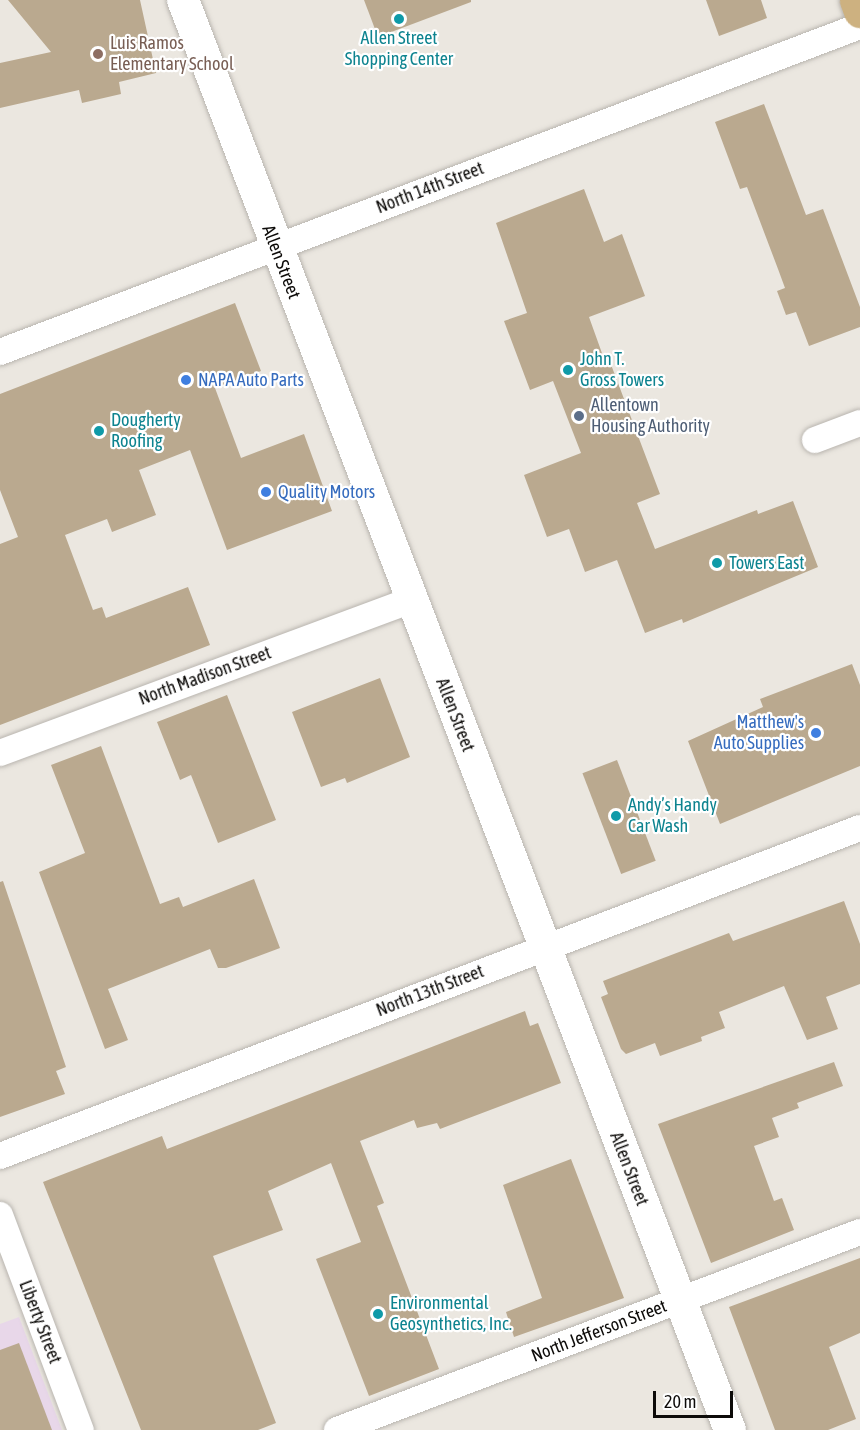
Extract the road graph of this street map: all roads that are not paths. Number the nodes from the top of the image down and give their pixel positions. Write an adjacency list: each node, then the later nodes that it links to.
1 (183, 0): 5 (street, Allen Street)
2 (856, 0): 3 (main road)
3 (860, 11)
4 (860, 26): 5 (street, North 14th Street)
5 (275, 246): 6 (street, North 14th Street); 9 (street, Allen Street)
6 (0, 352)
7 (860, 423): 8 (street)
8 (815, 440)
9 (411, 600): 10 (street, North Madison Street); 12 (street, Allen Street)
10 (0, 753)
11 (860, 828): 12 (street, North 13th Street)
12 (544, 947): 13 (street, North 13th Street); 16 (street, Allen Street)
13 (0, 1156)
14 (0, 1215): 17 (street, Liberty Street)
15 (860, 1232): 16 (street, North Jefferson Street)
16 (680, 1300): 18 (street, North Jefferson Street); 19 (street, Allen Street)
17 (81, 1430)
18 (337, 1430)
19 (730, 1430)

